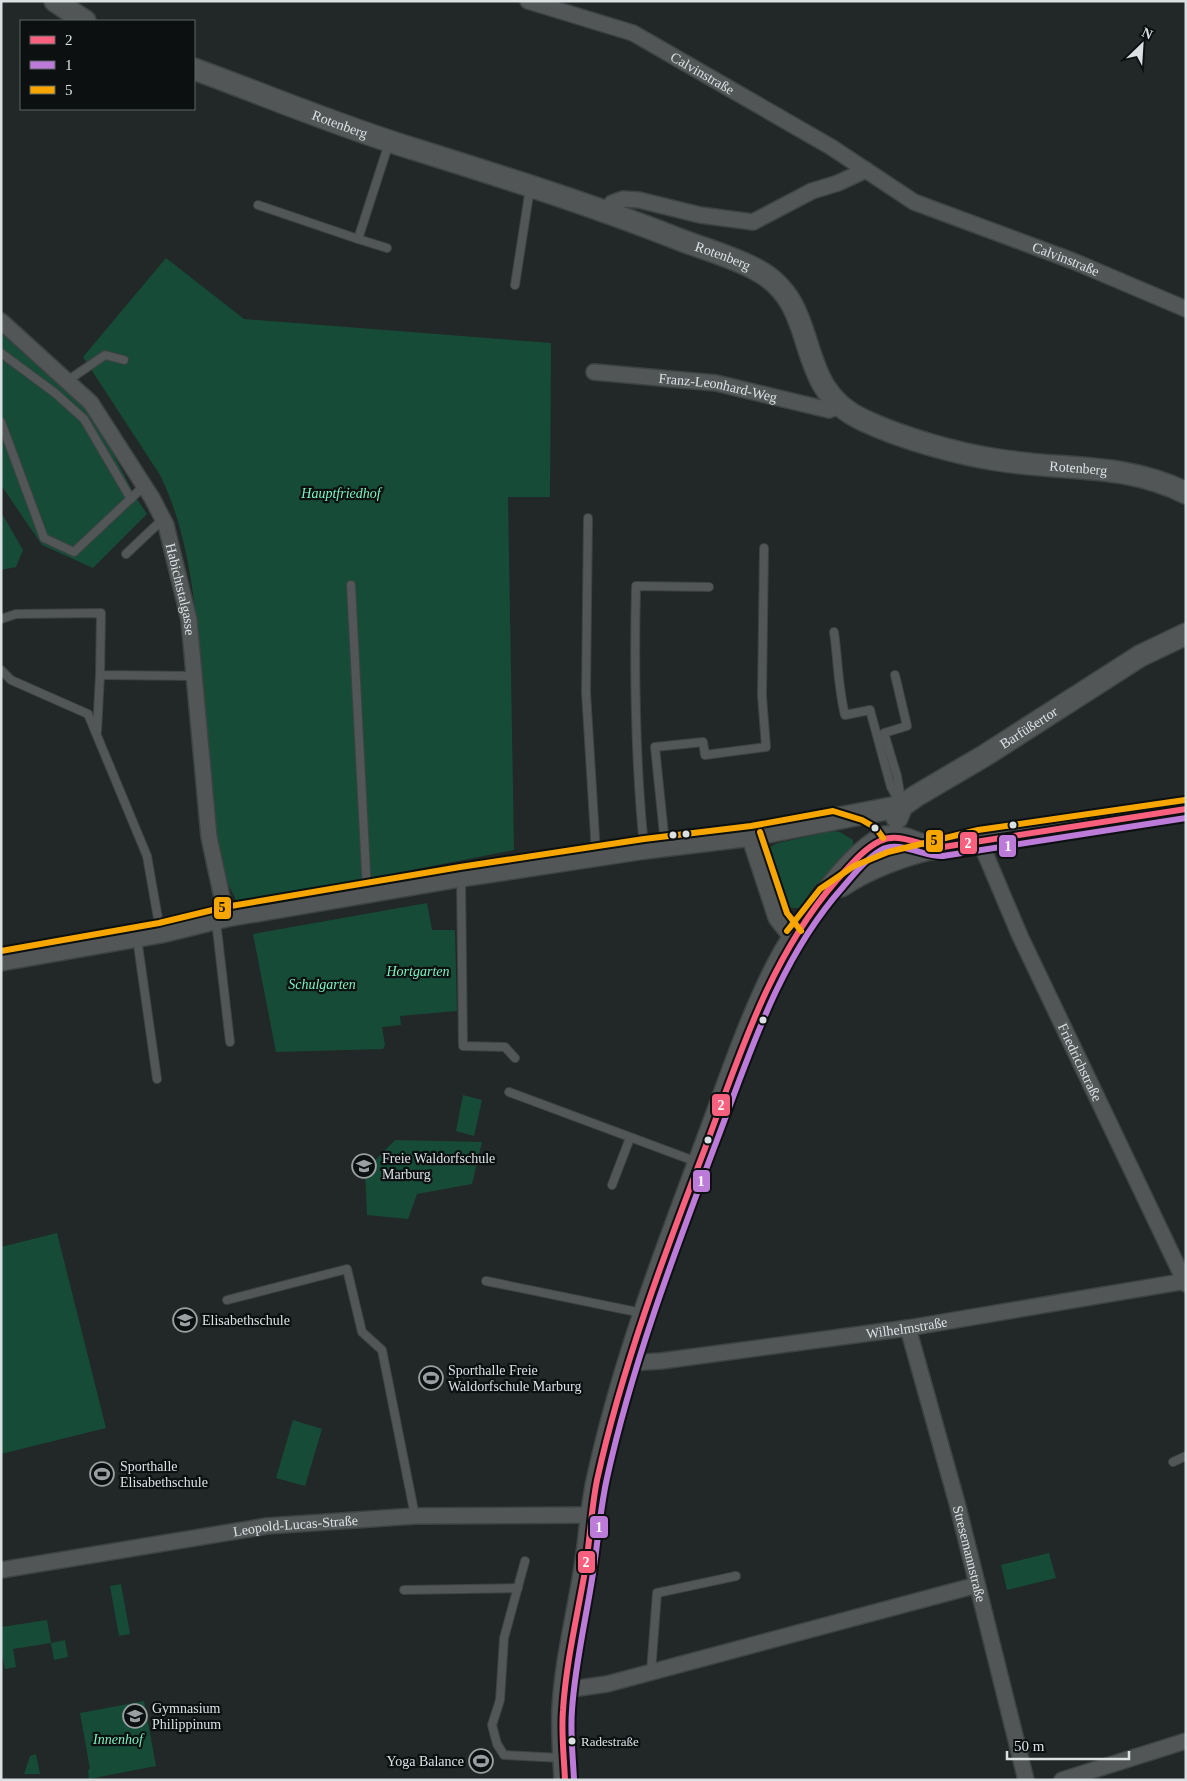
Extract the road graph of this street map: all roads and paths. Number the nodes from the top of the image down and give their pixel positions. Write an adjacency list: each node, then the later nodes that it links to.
1 (55, 1): 3 (street)
2 (528, 1): 6 (street, Calvinstraße)
3 (84, 20)
4 (195, 69): 5 (street, Rotenberg)
5 (390, 141): 7 (street, Rotenberg); 10 (lane)
6 (866, 170): 9 (street); 13 (street, Calvinstraße)
7 (531, 185): 9 (street, Rotenberg); 12 (lane)
8 (258, 205): 10 (lane)
9 (607, 211): 19 (street, Rotenberg)
10 (358, 239): 11 (lane)
11 (388, 248)
12 (515, 285)
13 (1186, 309)
14 (1, 321): 18 (street, Habichtstalgasse)
15 (1, 354): 23 (lane)
16 (124, 360): 18 (lane)
17 (594, 372): 19 (street, Franz-Leonhard-Weg)
18 (68, 381): 21 (street, Habichtstalgasse)
19 (840, 406): 22 (street, Rotenberg)
20 (1, 422): 23 (lane)
21 (144, 486): 23 (lane); 25 (street, Habichtstalgasse)
22 (1186, 494)
23 (131, 499)
24 (588, 518): 46 (lane)
25 (162, 519): 27 (lane); 36 (street, Habichtstalgasse)
26 (764, 548): 44 (lane)
27 (126, 554)
28 (351, 585): 48 (lane)
29 (709, 587): 44 (lane)
30 (1, 619): 34 (lane)
31 (834, 632): 38 (lane)
32 (1186, 634): 38 (street, Barfüßertor)
33 (1, 670): 37 (lane)
34 (100, 675): 36 (lane); 37 (lane)
35 (895, 675): 38 (lane)
36 (194, 676): 50 (street, Habichtstalgasse)
37 (97, 733): 51 (lane)
38 (902, 806): 40 (street); 43 (street)
39 (1186, 809): 42 (street)
40 (835, 820): 41 (street); 43 (street)
41 (752, 835): 44 (street); 53 (street)
42 (979, 839): 45 (street); 63 (street, Friedrichstraße)
43 (883, 840): 45 (street); 49 (street)
44 (655, 847): 46 (street)
45 (932, 849): 49 (street)
46 (596, 855): 47 (street)
47 (461, 876): 48 (street); 56 (lane)
48 (367, 893): 50 (street)
49 (826, 896): 53 (street)
50 (221, 918): 51 (street); 55 (lane)
51 (160, 932): 52 (street)
52 (137, 936): 54 (street); 57 (lane)
53 (794, 936): 60 (street)
54 (2, 958)
55 (230, 1042)
56 (515, 1058)
57 (157, 1079)
58 (509, 1092): 59 (lane)
59 (630, 1138): 60 (lane); 61 (lane)
60 (699, 1163): 65 (street)
61 (612, 1184)
62 (486, 1281): 65 (lane)
63 (1185, 1282): 66 (street, Wilhelmstraße)
64 (227, 1300): 71 (lane)
65 (644, 1313): 67 (street)
66 (908, 1328): 67 (street, Wilhelmstraße); 75 (street, Stresemannstraße)
67 (625, 1373): 70 (street)
68 (1186, 1456): 69 (lane)
69 (1173, 1462)
70 (592, 1515): 71 (street, Leopold-Lucas-Straße); 79 (street)
71 (415, 1516): 73 (street, Leopold-Lucas-Straße)
72 (525, 1561): 76 (lane)
73 (1, 1570)
74 (736, 1576): 78 (lane)
75 (977, 1585): 78 (street); 83 (street, Stresemannstraße)
76 (518, 1588): 77 (lane); 81 (lane)
77 (404, 1590)
78 (651, 1672): 79 (street)
79 (565, 1690): 81 (street)
80 (1186, 1741): 84 (street)
81 (564, 1758): 82 (street)
82 (565, 1780)
83 (1026, 1780)
84 (1062, 1780)

